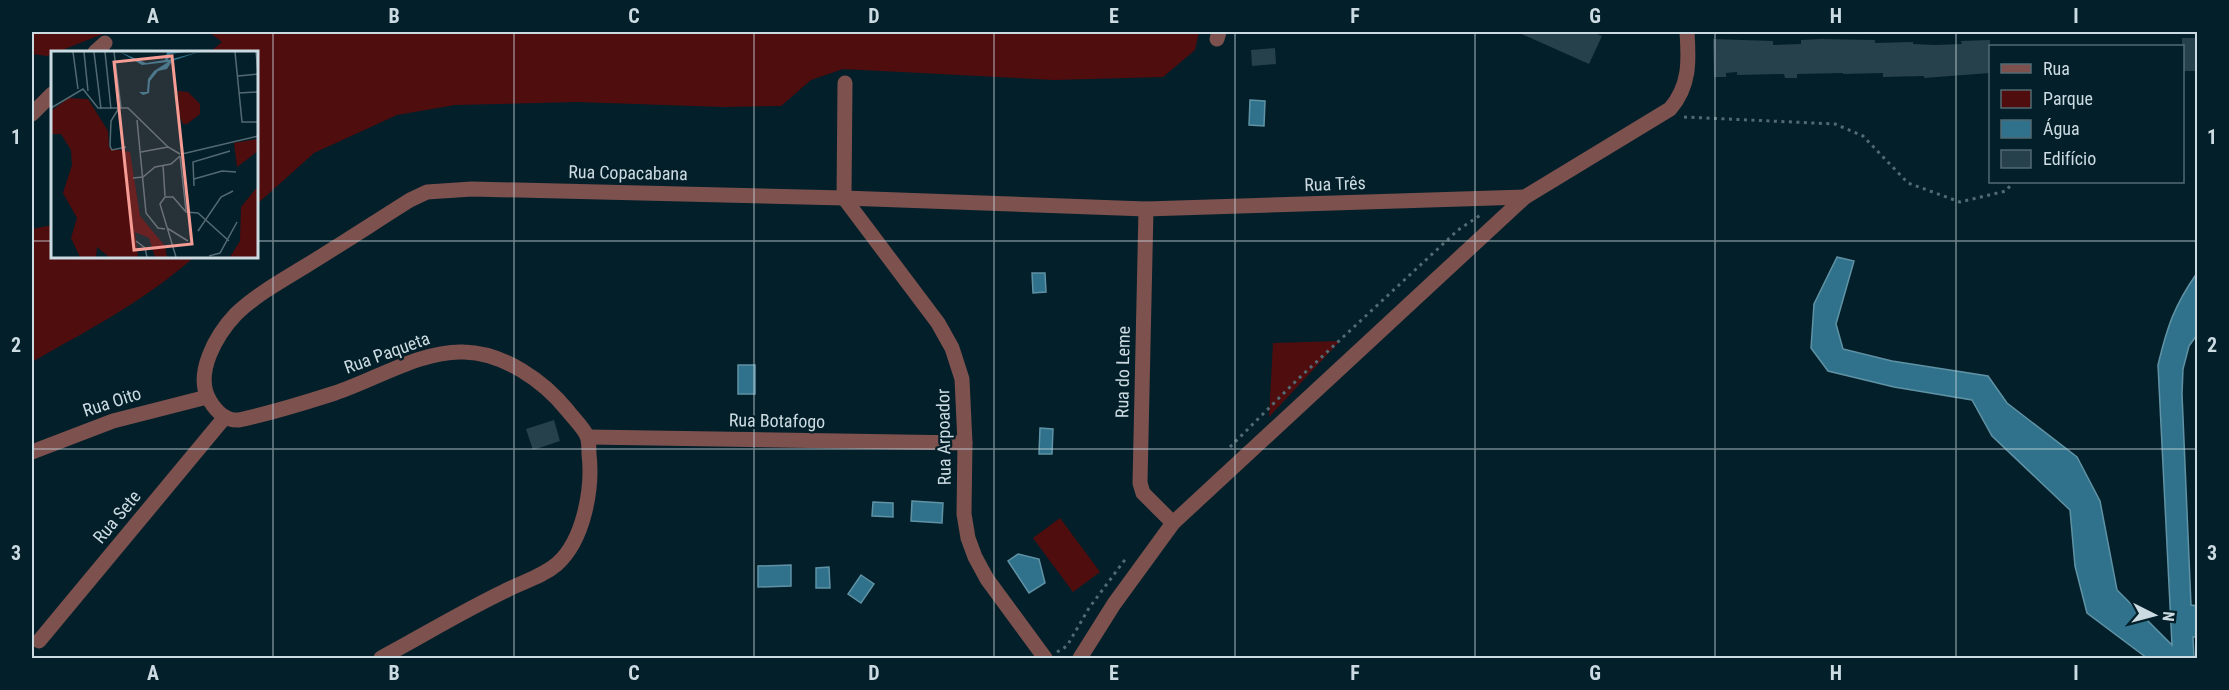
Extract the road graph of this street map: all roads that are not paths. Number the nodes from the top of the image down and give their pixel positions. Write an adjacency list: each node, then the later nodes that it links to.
1 (1687, 32): 5 (street)
2 (845, 83): 6 (street)
3 (51, 95): 4 (street)
4 (32, 114)
5 (1525, 197): 7 (street, Rua Três); 13 (street)
6 (844, 198): 7 (street, Rua Copacabana); 8 (street, Rua Copacabana); 11 (street, Rua Arpoador)
7 (1146, 209): 13 (street, Rua do Leme)
8 (207, 397): 9 (street); 12 (street, Rua Oito)
9 (225, 417): 10 (street, Rua Paqueta); 14 (street, Rua Sete)
10 (588, 437): 11 (street, Rua Botafogo); 15 (street)
11 (965, 443): 16 (street, Rua Arpoador)
12 (32, 452)
13 (1173, 523): 17 (street)
14 (39, 641)
15 (381, 658)
16 (1044, 658)
17 (1080, 658)

